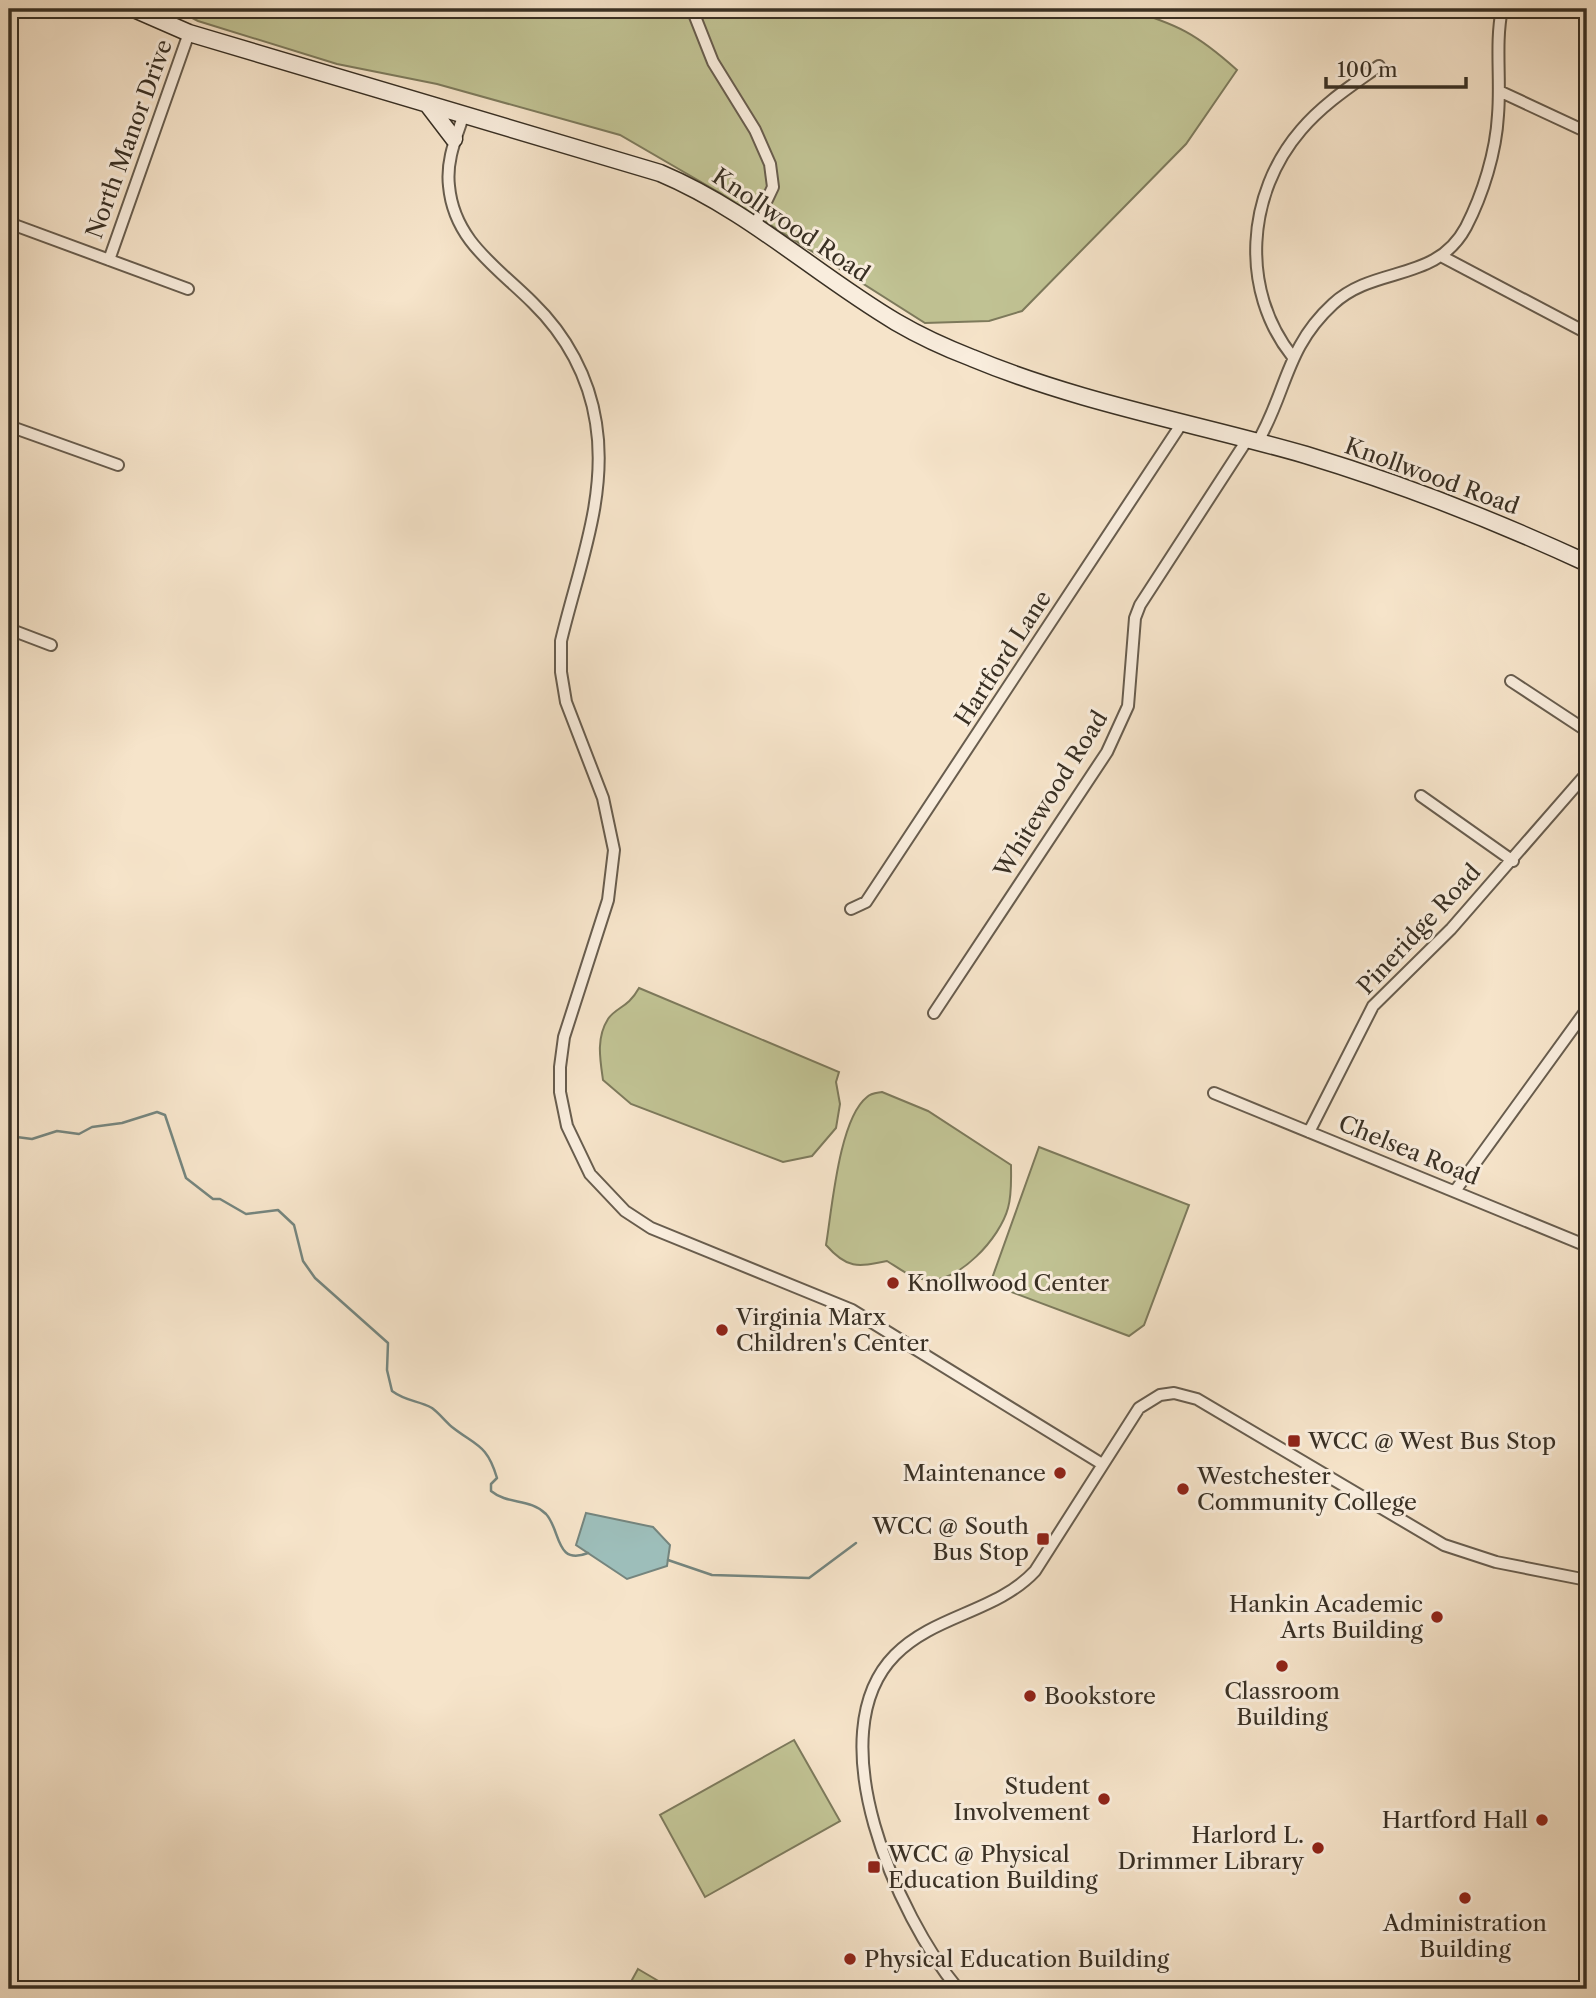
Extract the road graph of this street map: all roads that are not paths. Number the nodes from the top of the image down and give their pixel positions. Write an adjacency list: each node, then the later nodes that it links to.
1 (134, 9): 4 (main road, Knollwood Road)
2 (692, 9): 12 (street)
3 (1502, 9): 6 (street)
4 (190, 33): 7 (main road, Knollwood Road); 14 (street, North Manor Drive)
5 (1379, 66): 17 (street)
6 (1499, 91): 9 (street); 13 (street)
7 (426, 103): 8 (main road, Knollwood Road); 10 (main road)
8 (464, 114): 10 (street); 12 (main road, Knollwood Road)
9 (1587, 132)
10 (454, 139): 37 (street)
11 (9, 223): 14 (street)
12 (756, 223): 18 (main road, Knollwood Road)
13 (1443, 257): 16 (street); 17 (street)
14 (108, 260): 15 (street)
15 (188, 289)
16 (1587, 333)
17 (1292, 356): 20 (street)
18 (1182, 423): 20 (main road, Knollwood Road); 30 (street, Hartford Lane)
19 (9, 426): 21 (street)
20 (1252, 441): 22 (main road, Knollwood Road); 32 (street, Whitewood Road)
21 (118, 465)
22 (1587, 563)
23 (9, 629): 24 (street)
24 (51, 645)
25 (1511, 681): 26 (street)
26 (1587, 731)
27 (1587, 773): 29 (street, Pineridge Road)
28 (1421, 796): 29 (street)
29 (1513, 860): 34 (street, Pineridge Road)
30 (851, 909)
31 (1587, 1009): 35 (street)
32 (934, 1013)
33 (1214, 1093): 34 (street, Chelsea Road)
34 (1309, 1132): 35 (street, Chelsea Road)
35 (1455, 1191): 36 (street, Chelsea Road)
36 (1587, 1245)
37 (1102, 1464): 38 (street); 39 (street)
38 (1587, 1580)
39 (958, 1989)

